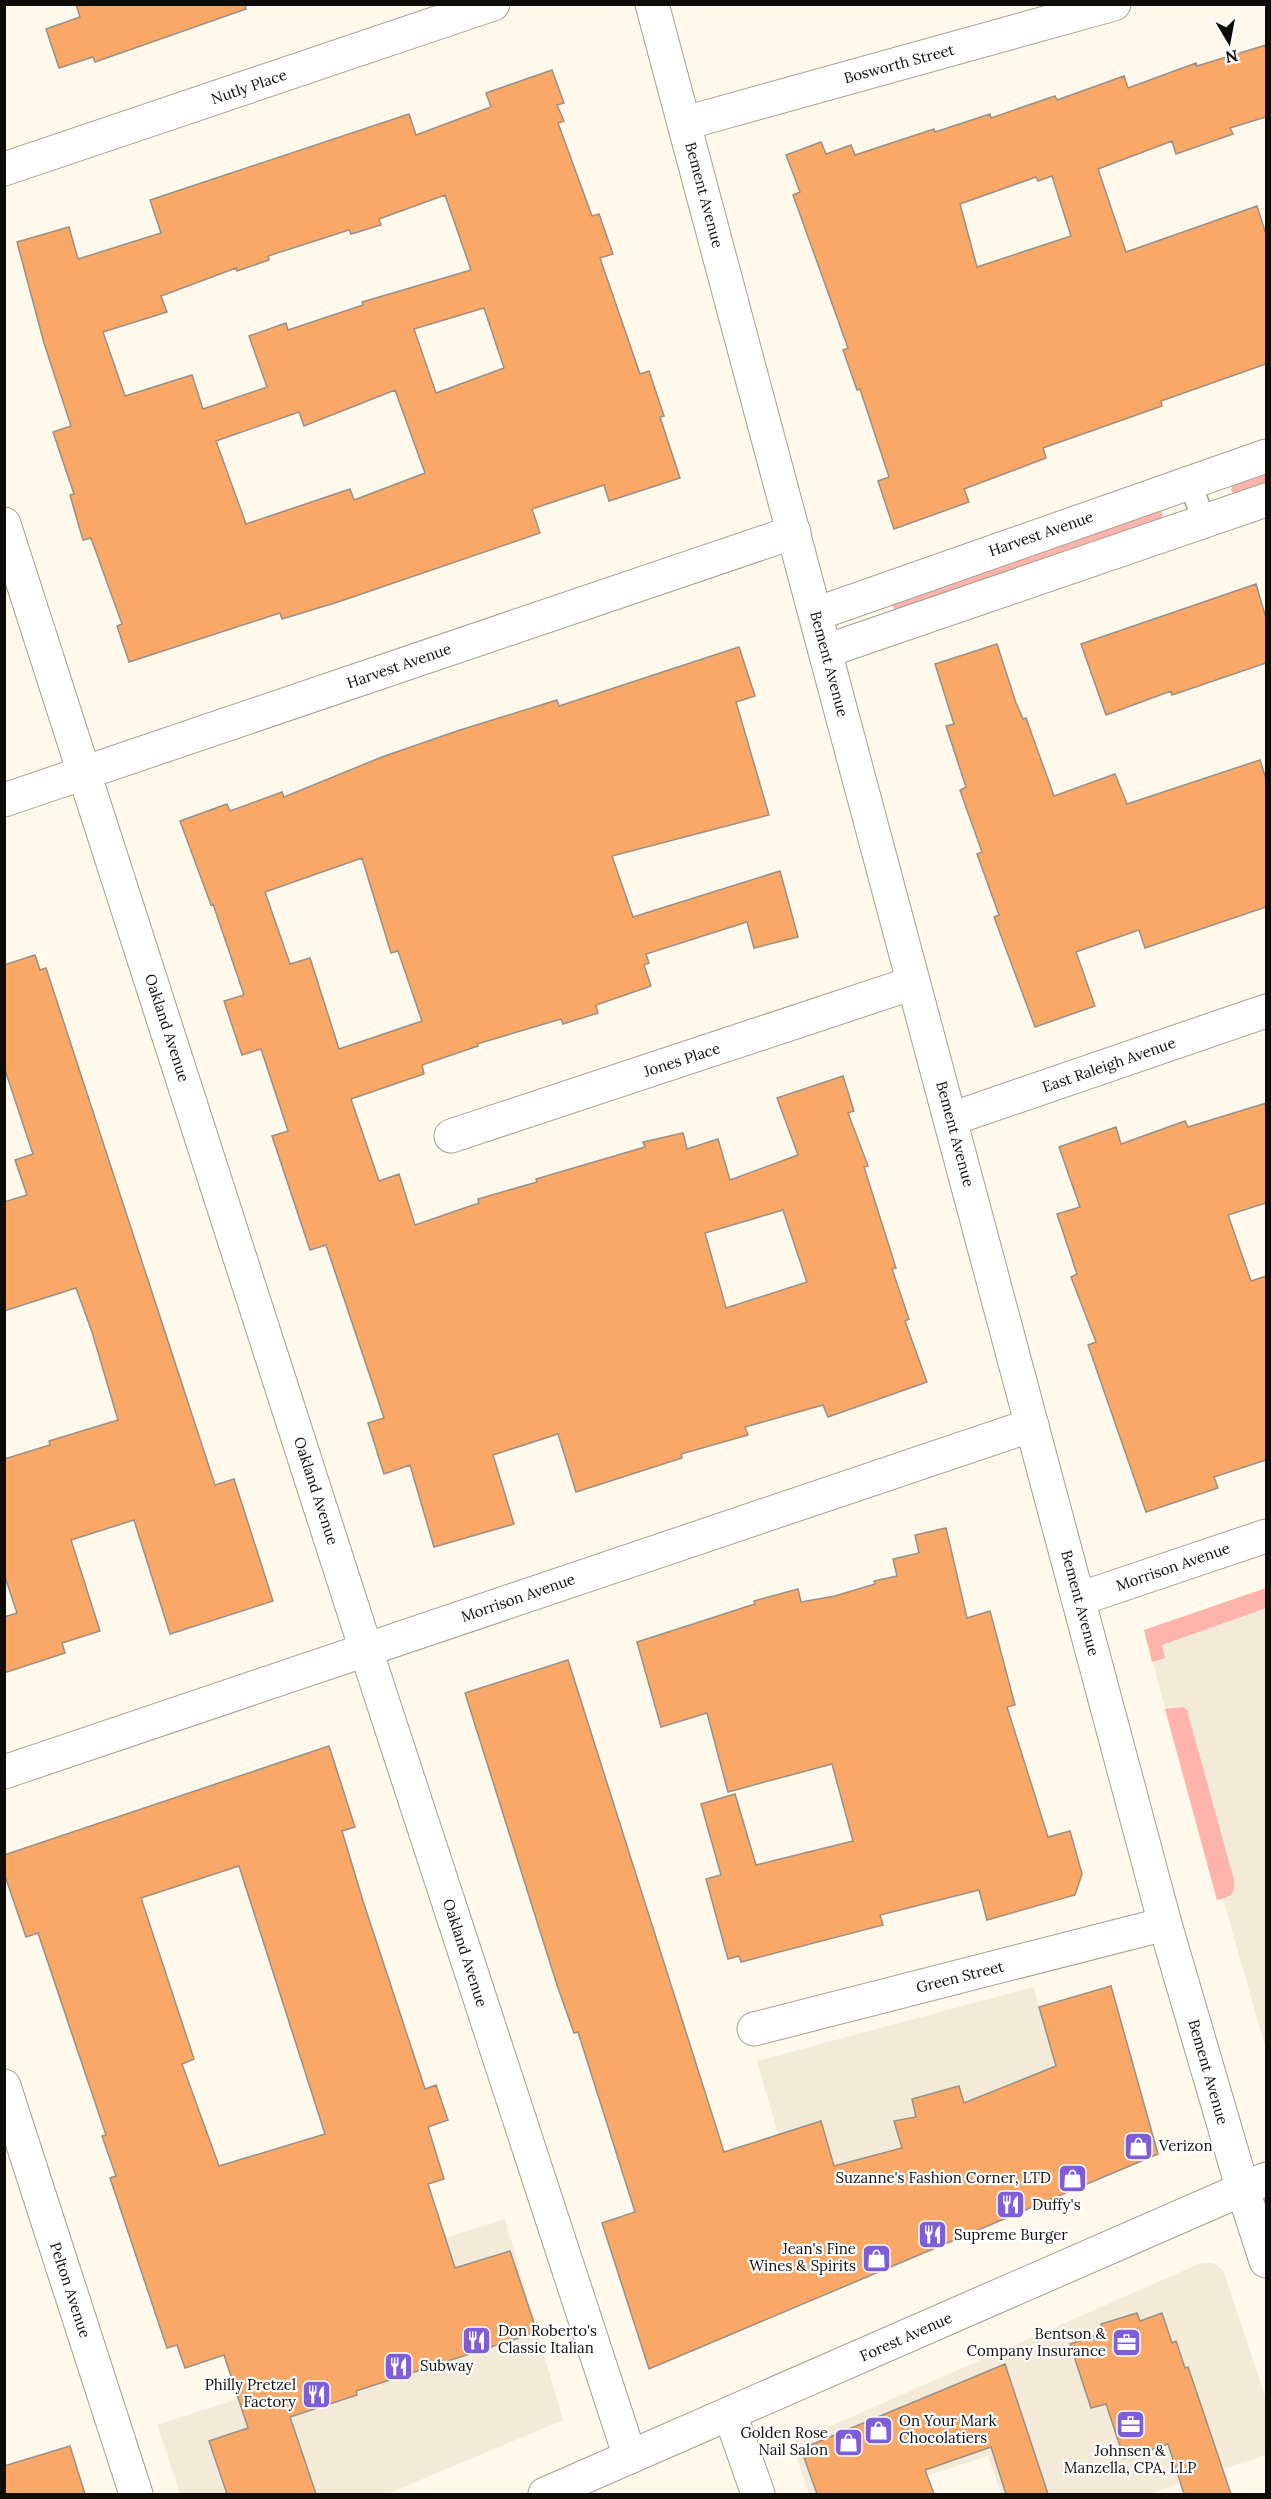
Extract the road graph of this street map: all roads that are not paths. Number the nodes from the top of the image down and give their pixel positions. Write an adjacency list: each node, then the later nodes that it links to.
1 (493, 4): 5 (street, Nutly Place)
2 (652, 4): 4 (street, Bement Avenue)
3 (1114, 4): 4 (street, Bosworth Street)
4 (685, 123): 11 (street, Bement Avenue)
5 (4, 169)
6 (1266, 456): 7 (street, Harvest Avenue)
7 (1190, 483): 9 (lane); 12 (street, Harvest Avenue)
8 (1266, 500): 9 (street)
9 (1204, 521): 13 (street)
10 (4, 525): 14 (street, Oakland Avenue)
11 (794, 532): 12 (street, Bement Avenue); 14 (street, Harvest Avenue)
12 (816, 614): 13 (street, Bement Avenue)
13 (826, 651): 16 (street, Bement Avenue)
14 (84, 773): 15 (street, Harvest Avenue); 23 (street, Oakland Avenue)
15 (4, 800)
16 (913, 983): 18 (street, Bement Avenue); 19 (street, Jones Place)
17 (1266, 1011): 18 (street, East Raleigh Avenue)
18 (951, 1119): 20 (street, Bement Avenue)
19 (451, 1136)
20 (1032, 1425): 22 (street, Bement Avenue); 23 (street, Morrison Avenue)
21 (1266, 1536): 22 (street, Morrison Avenue)
22 (1079, 1599): 25 (street, Bement Avenue)
23 (366, 1649): 24 (street, Morrison Avenue); 31 (street, Oakland Avenue)
24 (4, 1772)
25 (1166, 1924): 26 (street, Green Street); 28 (street, Bement Avenue)
26 (754, 2029)
27 (4, 2086): 32 (street, Pelton Avenue)
28 (1255, 2185): 29 (street, Bement Avenue); 30 (street, Forest Avenue)
29 (1266, 2261)
30 (730, 2414): 31 (street, Forest Avenue); 34 (street)
31 (630, 2457): 33 (street, Forest Avenue)
32 (136, 2494)
33 (545, 2494)
34 (758, 2494)

